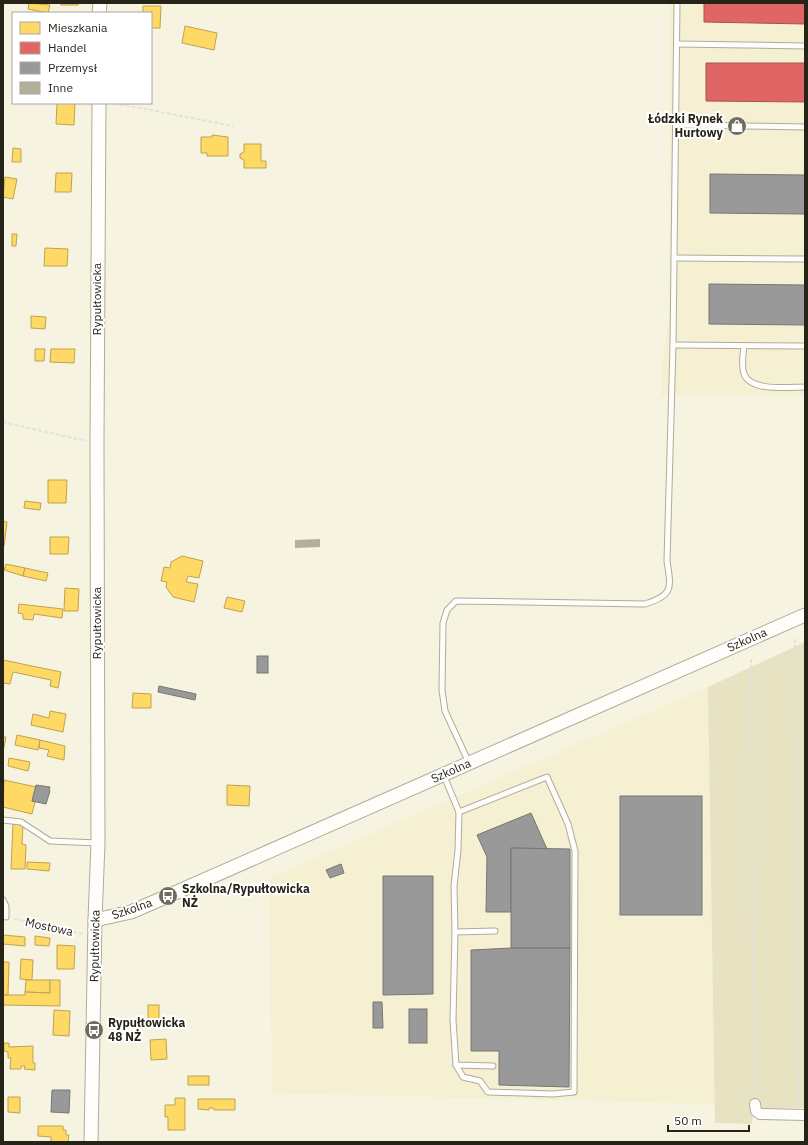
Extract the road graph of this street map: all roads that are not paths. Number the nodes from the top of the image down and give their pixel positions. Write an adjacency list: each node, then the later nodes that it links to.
1 (677, 3): 2 (lane)
2 (677, 44): 3 (lane); 5 (lane)
3 (805, 46)
4 (99, 104): 18 (street, Rypułtowicka)
5 (676, 125): 6 (lane); 7 (lane)
6 (805, 127)
7 (674, 258): 8 (lane); 9 (lane)
8 (805, 259)
9 (673, 345): 10 (lane); 14 (lane)
10 (744, 346): 11 (lane); 12 (lane)
11 (805, 346)
12 (805, 387)
13 (805, 615): 14 (street, Szkolna)
14 (469, 763): 15 (street, Szkolna)
15 (444, 775): 16 (lane); 21 (street, Szkolna)
16 (459, 812): 23 (lane); 24 (lane)
17 (3, 820): 18 (lane)
18 (98, 843): 21 (street, Rypułtowicka)
19 (3, 900): 20 (lane)
20 (6, 918)
21 (95, 920): 28 (street, Rypułtowicka)
22 (495, 931): 23 (lane)
23 (455, 932): 24 (lane)
24 (456, 1065): 25 (lane)
25 (493, 1066)
26 (754, 1104): 27 (street)
27 (802, 1115)
28 (92, 1142)

